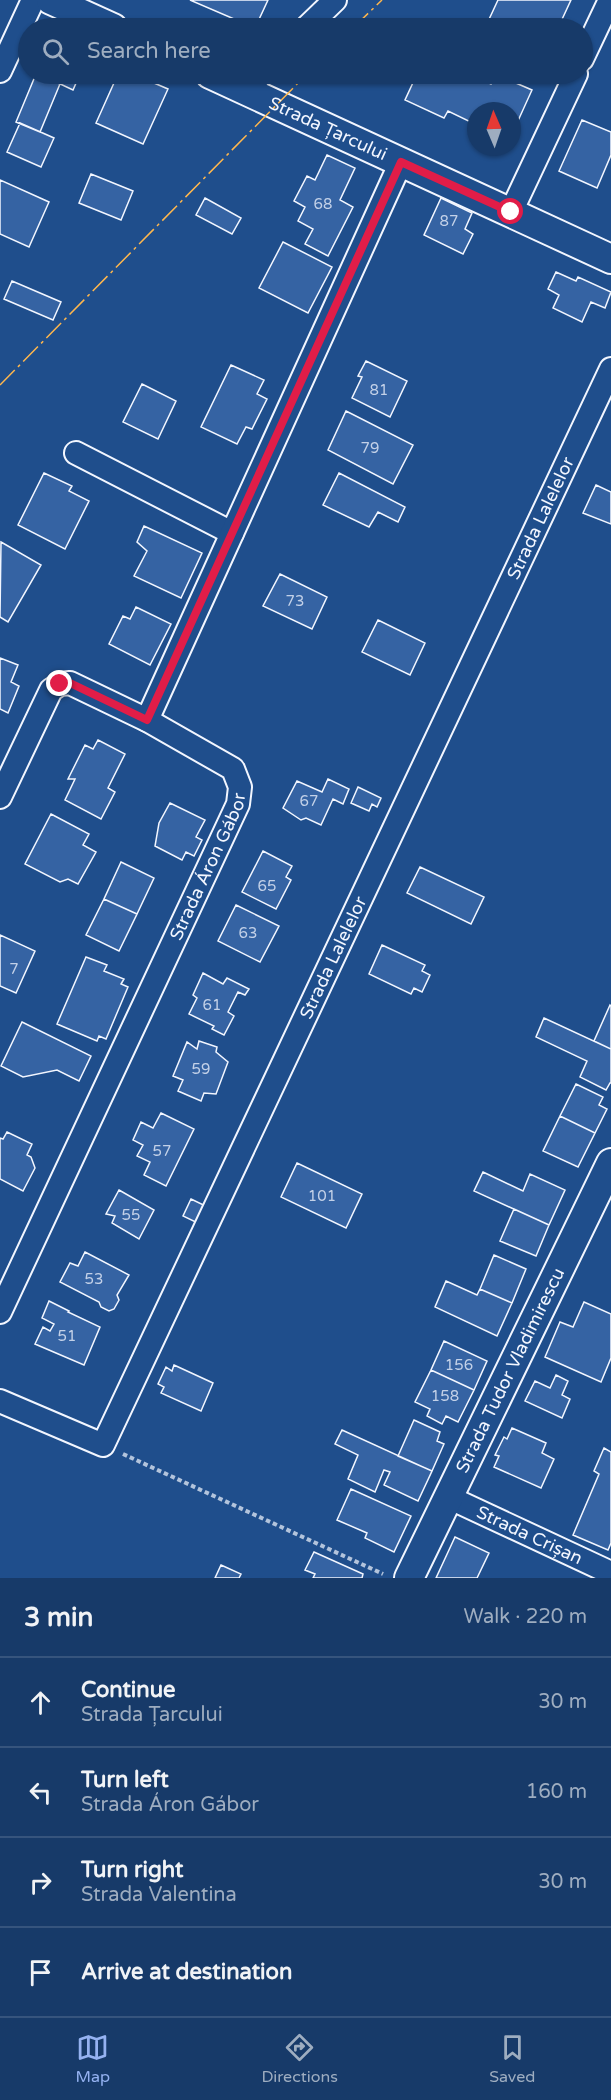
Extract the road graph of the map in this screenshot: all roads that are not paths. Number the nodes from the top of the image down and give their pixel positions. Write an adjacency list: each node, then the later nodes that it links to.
1 (33, 0): 5 (street)
2 (51, 0): 6 (street)
3 (335, 0): 7 (street)
4 (610, 0): 9 (street)
5 (25, 18)
6 (91, 18)
7 (316, 18)
8 (18, 32): 10 (street)
9 (593, 36)
10 (0, 70)
11 (257, 84): 13 (street, Strada Țarcului)
12 (571, 84): 14 (street)
13 (401, 162): 14 (street, Strada Țarcului); 18 (street)
14 (511, 212): 15 (street, Strada Țarcului)
15 (611, 259)
16 (611, 369): 23 (street, Strada Lalelelor)
17 (76, 453): 18 (street)
18 (232, 533): 19 (street)
19 (147, 720): 20 (street, Strada Áron Gábor); 22 (street, Strada Áron Gábor)
20 (0, 797)
21 (611, 1163): 24 (street, Strada Tudor Vladimirescu)
22 (0, 1312)
23 (0, 1401)
24 (448, 1497): 25 (street, Strada Crișan); 26 (street, Strada Tudor Vladimirescu)
25 (611, 1573)
26 (410, 1578)

